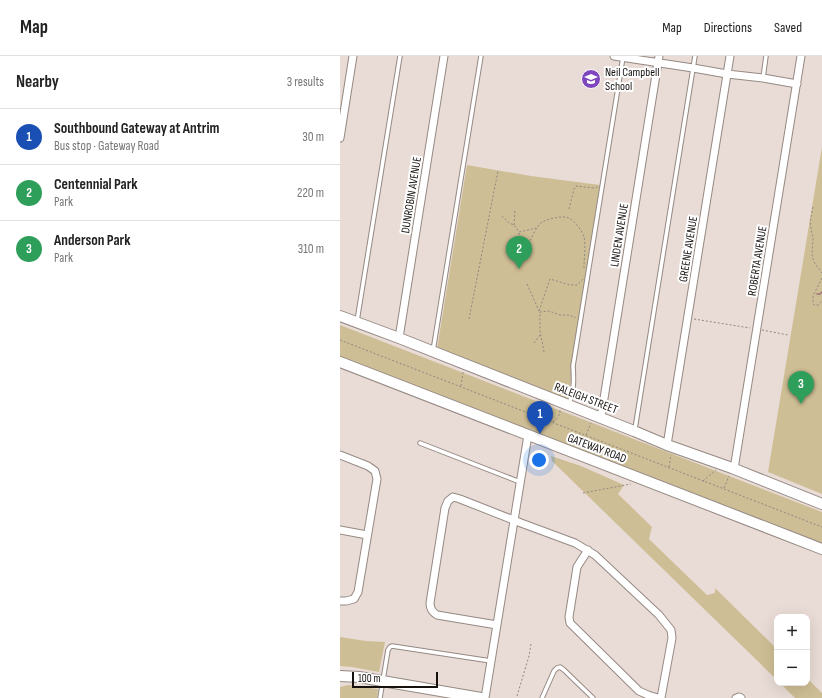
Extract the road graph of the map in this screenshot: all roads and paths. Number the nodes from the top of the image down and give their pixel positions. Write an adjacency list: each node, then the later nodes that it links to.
1 (353, 56): 16 (street)
2 (400, 56): 39 (lane)
3 (444, 56): 44 (street, DUNROBIN AVENUE)
4 (481, 56): 47 (lane)
5 (614, 56): 10 (street)
6 (695, 56): 12 (lane)
7 (730, 56): 13 (street, GREENE AVENUE)
8 (766, 56): 14 (lane)
9 (802, 56): 15 (street, ROBERTA AVENUE)
10 (623, 57): 11 (street); 18 (lane)
11 (659, 60): 12 (street); 52 (street, LINDEN AVENUE)
12 (693, 68): 13 (street); 54 (lane)
13 (727, 74): 14 (street); 58 (street, GREENE AVENUE)
14 (763, 78): 15 (street)
15 (797, 84): 61 (street, ROBERTA AVENUE)
16 (340, 138)
17 (498, 171): 36 (path)
18 (602, 186): 20 (path); 50 (lane)
19 (813, 206): 29 (path)
20 (568, 208)
21 (515, 210): 23 (path)
22 (502, 216): 23 (path)
23 (514, 225): 25 (path)
24 (537, 228): 25 (path); 27 (path); 28 (path)
25 (519, 232): 26 (path)
26 (519, 247)
27 (527, 248)
28 (583, 272)
29 (822, 273)
30 (822, 278): 33 (path)
31 (582, 279): 34 (path)
32 (527, 284): 34 (path)
33 (822, 302)
34 (539, 312): 38 (path); 42 (path)
35 (340, 316): 39 (street, RALEIGH STREET)
36 (470, 319)
37 (693, 319): 40 (path)
38 (576, 321)
39 (357, 322): 44 (street, RALEIGH STREET)
40 (753, 329)
41 (760, 330): 43 (path)
42 (541, 334): 46 (path); 48 (path)
43 (788, 335)
44 (399, 338): 47 (street, RALEIGH STREET)
45 (340, 340): 51 (path)
46 (534, 343)
47 (433, 352): 50 (street, RALEIGH STREET)
48 (544, 352)
49 (340, 362): 56 (street, GATEWAY ROAD)
50 (566, 404): 52 (street, RALEIGH STREET); 53 (path)
51 (541, 418): 53 (path); 56 (path)
52 (597, 418): 54 (street, RALEIGH STREET); 55 (path)
53 (552, 422): 55 (path)
54 (634, 430): 58 (street, RALEIGH STREET)
55 (586, 435): 60 (path)
56 (531, 436): 63 (street); 72 (street, GATEWAY ROAD)
57 (420, 443): 63 (lane)
58 (670, 446): 60 (path); 61 (street, RALEIGH STREET)
59 (340, 455): 71 (street)
60 (669, 467): 62 (path)
61 (730, 468): 62 (path); 65 (path); 67 (street, RALEIGH STREET)
62 (703, 481): 65 (path)
63 (520, 482): 68 (street)
64 (632, 484): 66 (path)
65 (724, 489): 69 (path)
66 (583, 493)
67 (822, 504)
68 (514, 520): 73 (street); 75 (street); 75 (street)
69 (822, 527)
70 (340, 530): 71 (street)
71 (367, 535): 74 (street)
72 (822, 549)
73 (588, 550): 86 (street); 87 (street)
74 (340, 600)
75 (497, 625): 77 (street)
76 (531, 644): 80 (path)
77 (491, 661): 79 (lane); 83 (street)
78 (340, 676): 79 (street)
79 (383, 681): 81 (lane); 82 (street)
80 (518, 696)
81 (380, 698)
82 (481, 698)
83 (485, 698)
84 (542, 698): 85 (lane)
85 (593, 698)
86 (658, 698)
87 (661, 698)
88 (736, 698): 89 (street)
89 (741, 698)

